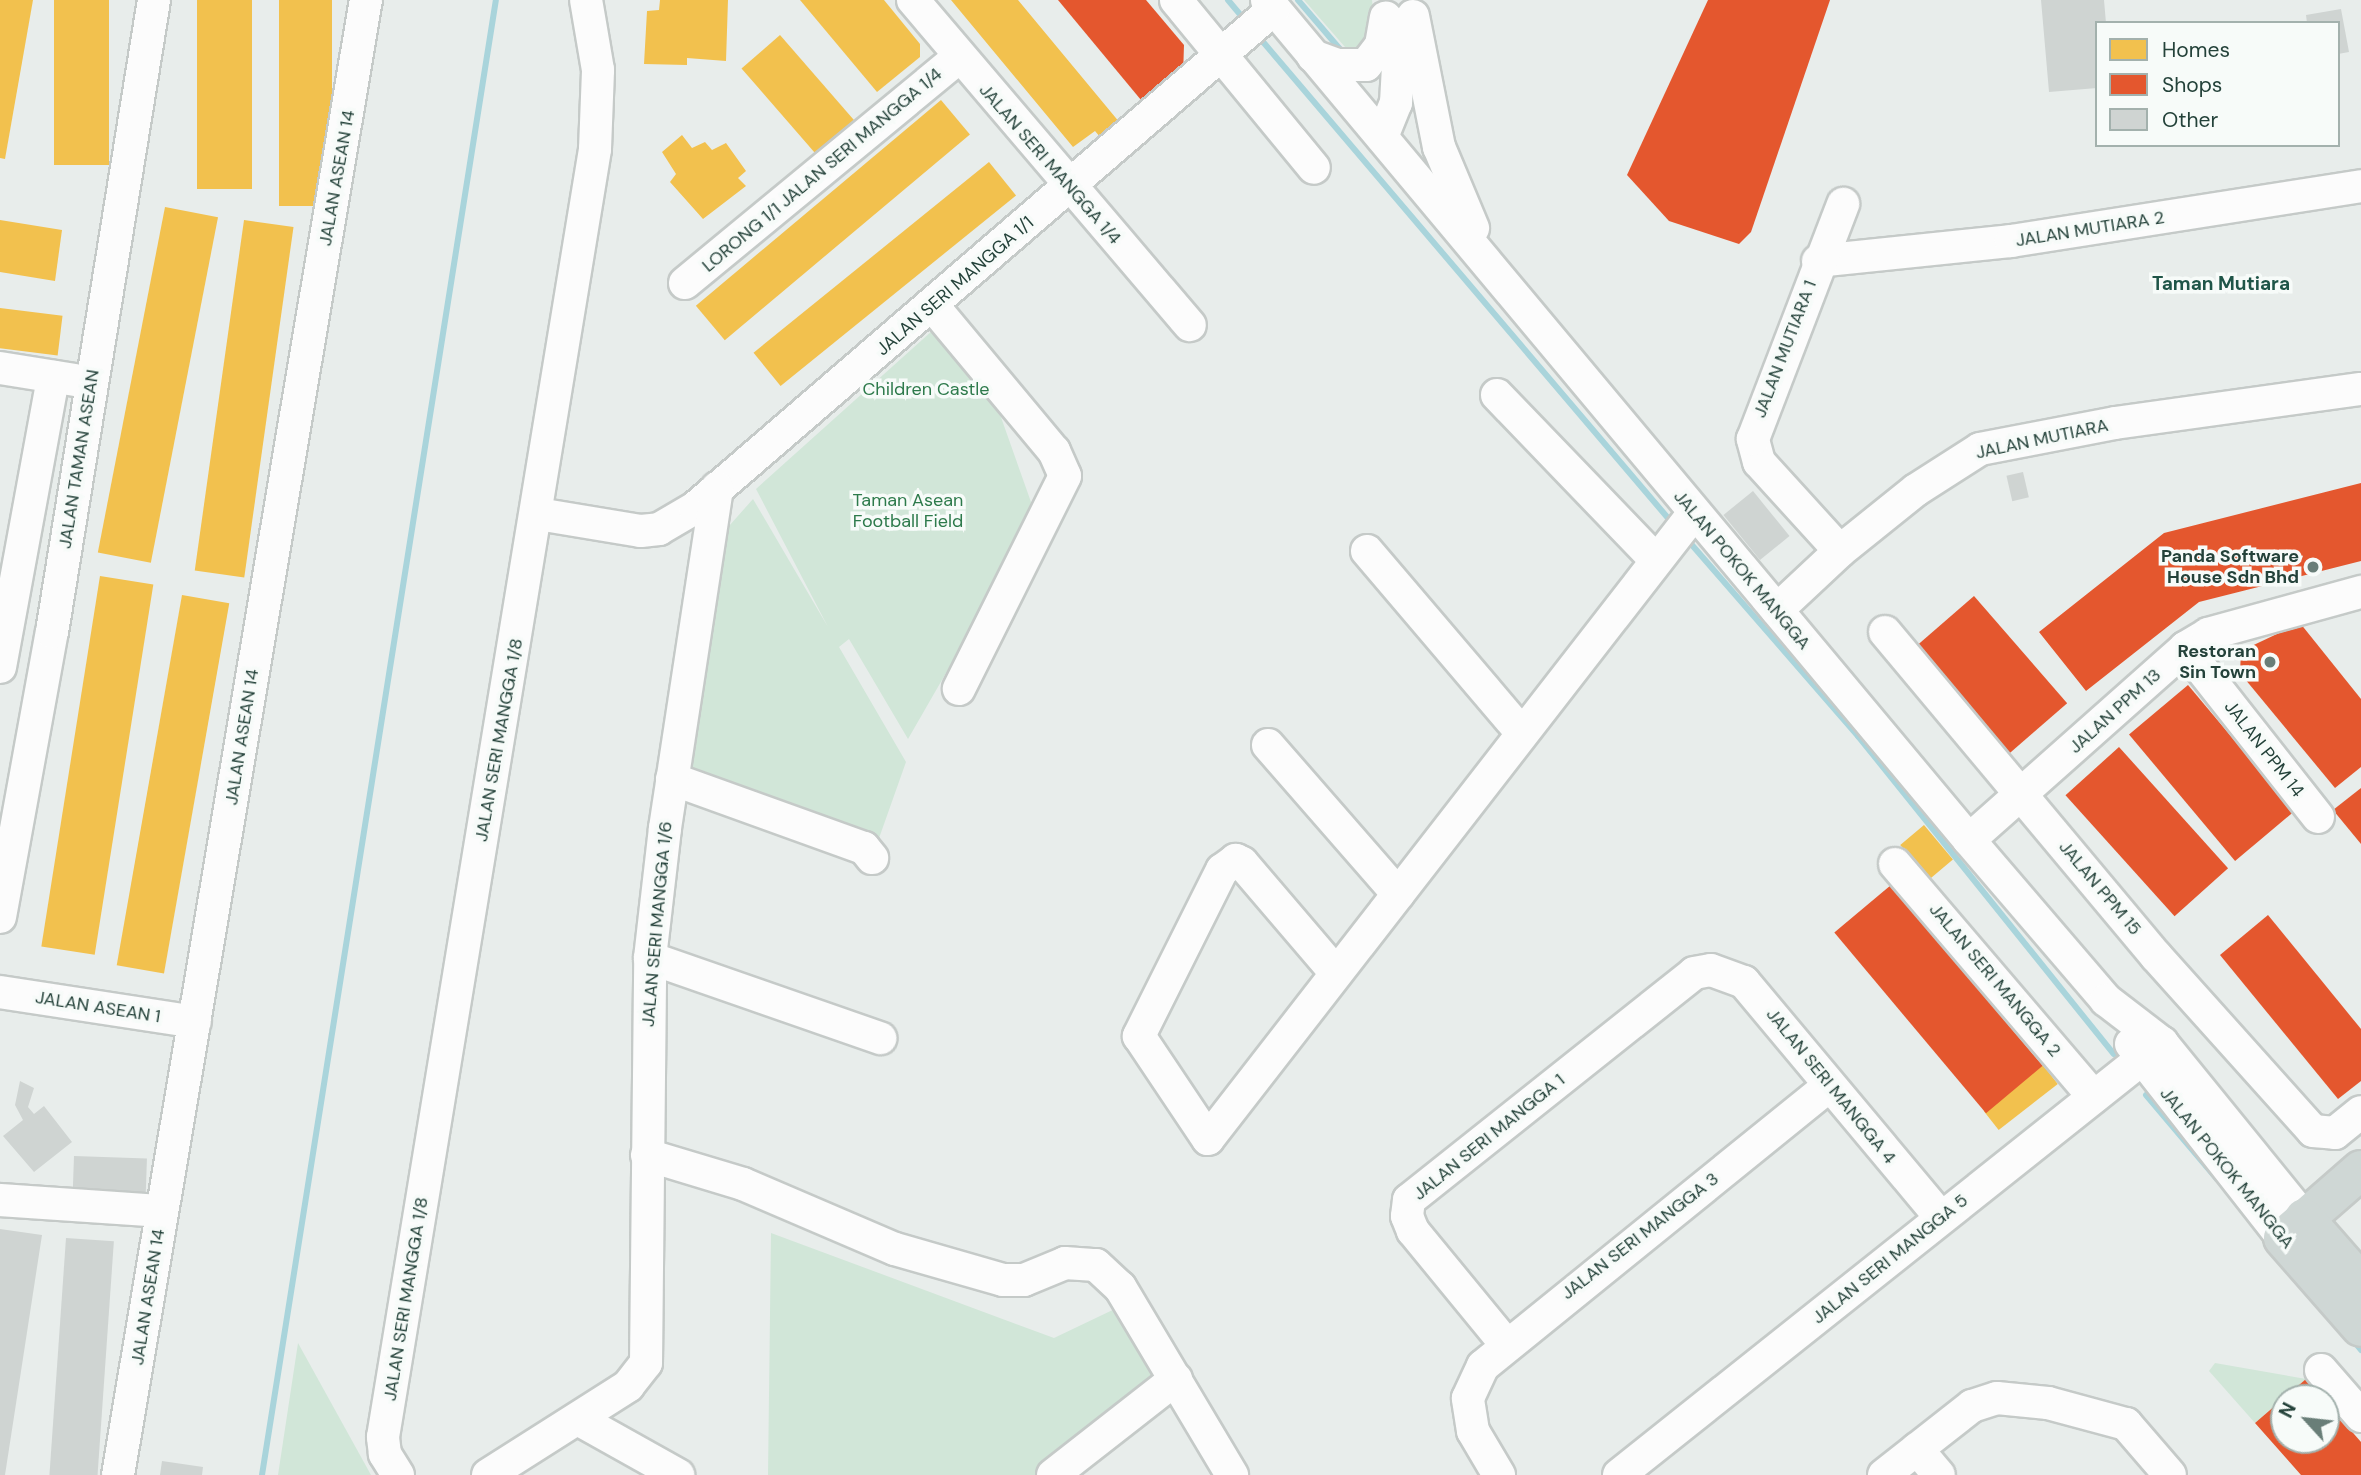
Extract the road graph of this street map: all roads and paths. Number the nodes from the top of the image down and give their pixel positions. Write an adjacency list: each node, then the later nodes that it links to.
1 (154, 0): 22 (street, JALAN TAMAN ASEAN)
2 (366, 0): 50 (street, JALAN ASEAN 14)
3 (586, 0): 26 (street, JALAN SERI MANGGA 1/8)
4 (913, 0): 9 (street, JALAN SERI MANGGA 1/4)
5 (1176, 0): 7 (street)
6 (1400, 8): 8 (street); 10 (street); 17 (street)
7 (1253, 25): 8 (street, JALAN POKOK MANGGA); 11 (street); 12 (street, JALAN SERI MANGGA 1/1)
8 (1314, 56): 10 (street, JALAN POKOK MANGGA)
9 (959, 57): 12 (street, JALAN SERI MANGGA 1/4); 16 (street, LORONG 1/1 JALAN SERI MANGGA 1/4)
10 (1382, 137): 17 (street, JALAN POKOK MANGGA)
11 (1314, 168)
12 (1071, 185): 18 (street, JALAN SERI MANGGA 1/1); 19 (street, JALAN SERI MANGGA 1/4)
13 (2361, 186): 15 (street, JALAN MUTIARA 2)
14 (1843, 204): 15 (street, JALAN MUTIARA 1)
15 (1818, 261): 29 (street, JALAN MUTIARA 1)
16 (685, 283)
17 (1507, 289): 27 (street, JALAN POKOK MANGGA)
18 (933, 306): 25 (street, JALAN SERI MANGGA 1/1); 35 (street)
19 (1190, 325)
20 (0, 368): 21 (street)
21 (53, 377): 22 (street); 34 (street)
22 (90, 383): 45 (street, JALAN TAMAN ASEAN)
23 (2361, 389): 29 (street, JALAN MUTIARA)
24 (1497, 395): 27 (street)
25 (717, 488): 26 (street, JALAN SERI MANGGA 1/1); 38 (street, JALAN SERI MANGGA 1/6)
26 (538, 514): 71 (street, JALAN SERI MANGGA 1/8)
27 (1677, 534): 31 (street, JALAN POKOK MANGGA); 36 (street)
28 (1367, 551): 36 (street)
29 (1840, 551): 31 (street, JALAN MUTIARA)
30 (2361, 592): 33 (street, JALAN PPM 13)
31 (1777, 610): 41 (street, JALAN POKOK MANGGA)
32 (1885, 632): 39 (street, JALAN PPM 15)
33 (2185, 649): 39 (street, JALAN PPM 13); 40 (street, JALAN PPM 14)
34 (0, 667)
35 (959, 689)
36 (1522, 733): 44 (street)
37 (1268, 745): 44 (street)
38 (672, 779): 42 (street); 46 (street, JALAN SERI MANGGA 1/6)
39 (2022, 795): 41 (street, JALAN PPM 13); 55 (street, JALAN PPM 15)
40 (2318, 817)
41 (1969, 840): 52 (street, JALAN POKOK MANGGA)
42 (872, 858)
43 (1895, 864): 54 (street, JALAN SERI MANGGA 2)
44 (1398, 894): 48 (street)
45 (0, 917)
46 (650, 958): 51 (street); 56 (street, JALAN SERI MANGGA 1/6)
47 (1711, 970): 53 (street, JALAN SERI MANGGA 4); 64 (street, JALAN SERI MANGGA 1)
48 (1336, 973): 48 (street)
49 (0, 992): 50 (street, JALAN ASEAN 1)
50 (195, 1022): 59 (street, JALAN ASEAN 14)
51 (880, 1038)
52 (2151, 1051): 54 (street, JALAN SERI MANGGA 5); 61 (street, JALAN POKOK MANGGA)
53 (1828, 1087): 60 (street, JALAN SERI MANGGA 4); 64 (street, JALAN SERI MANGGA 3)
54 (2094, 1097): 60 (street, JALAN SERI MANGGA 5)
55 (2361, 1112)
56 (647, 1155): 66 (street); 68 (street, JALAN SERI MANGGA 1/6)
57 (2361, 1170): 61 (main road)
58 (0, 1200): 59 (street)
59 (162, 1211): 70 (street, JALAN ASEAN 14)
60 (1941, 1218): 77 (street, JALAN SERI MANGGA 5)
61 (2294, 1228): 62 (main road, JALAN POKOK MANGGA); 63 (main road, JALAN POKOK MANGGA)
62 (2361, 1283)
63 (2361, 1327)
64 (1505, 1343): 76 (street, JALAN SERI MANGGA 3)
65 (2321, 1370): 67 (street)
66 (1176, 1379): 74 (street); 75 (street)
67 (2361, 1416)
68 (578, 1419): 72 (street); 73 (street)
69 (1917, 1449): 78 (street); 79 (street); 80 (street)
70 (118, 1475)
71 (398, 1475)
72 (488, 1475)
73 (678, 1475)
74 (1053, 1475)
75 (1232, 1475)
76 (1499, 1475)
77 (1619, 1475)
78 (1884, 1475)
79 (1939, 1475)
80 (2170, 1475)

